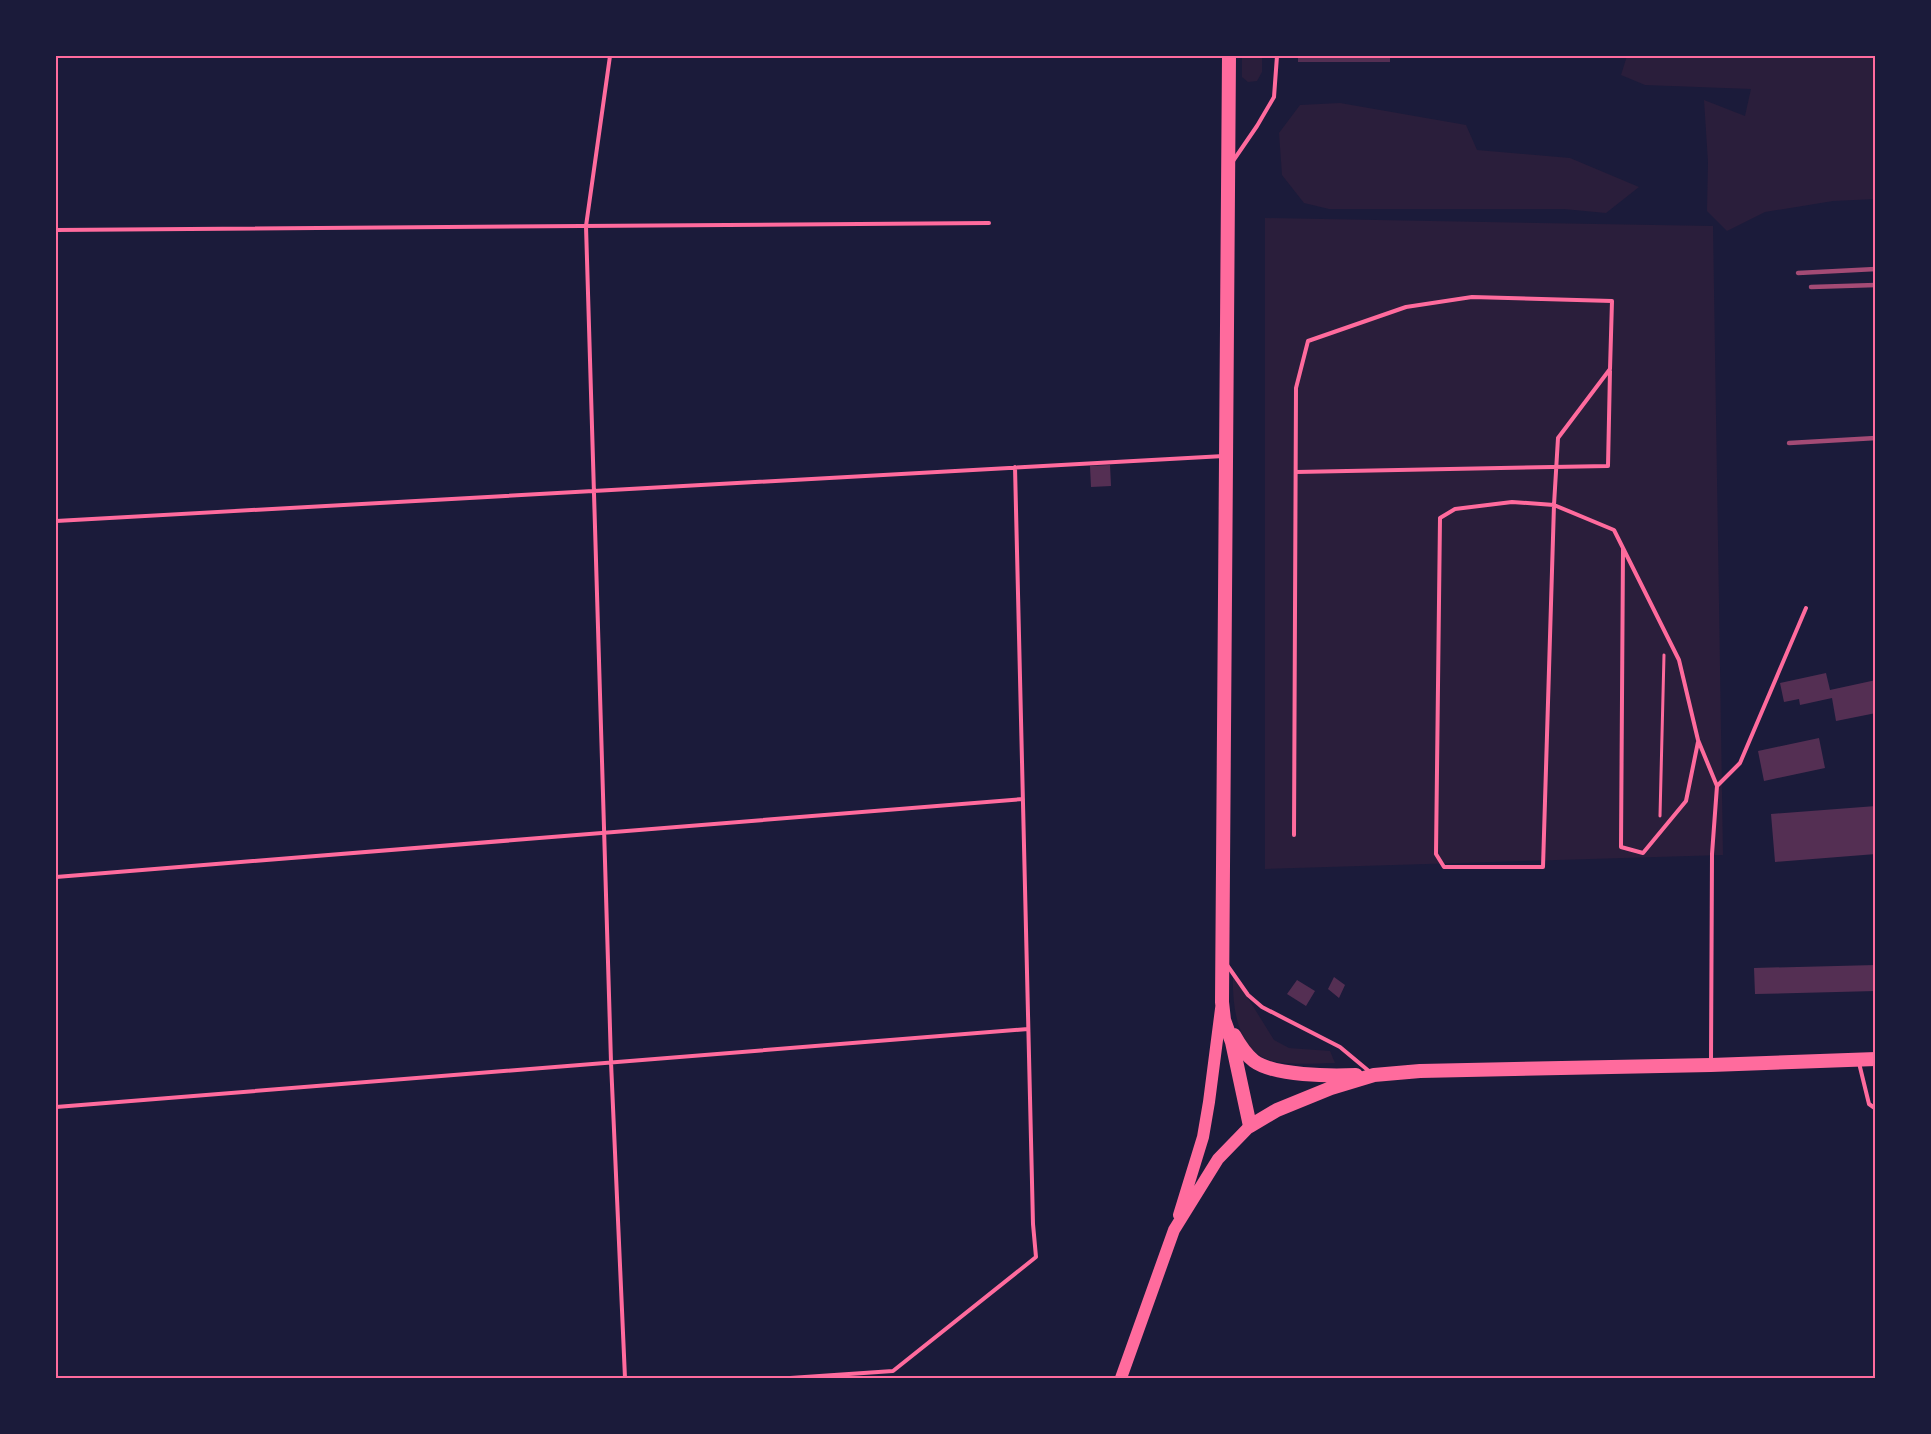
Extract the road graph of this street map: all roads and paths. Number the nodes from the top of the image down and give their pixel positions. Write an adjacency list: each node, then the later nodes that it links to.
1 (610, 56): 6 (lane)
2 (1229, 56): 4 (main road)
3 (1277, 56): 4 (lane)
4 (1229, 167): 9 (main road)
5 (989, 223): 6 (lane)
6 (586, 226): 7 (lane); 13 (lane)
7 (56, 230)
8 (1610, 369): 11 (lane); 11 (lane); 12 (lane)
9 (1227, 456): 10 (lane); 26 (main road)
10 (1015, 467): 13 (lane); 21 (lane)
11 (1556, 468): 12 (lane); 14 (lane)
12 (1296, 472): 24 (lane)
13 (593, 490): 15 (lane); 23 (lane)
14 (1554, 505): 14 (lane); 16 (lane)
15 (56, 521)
16 (1623, 548): 18 (lane); 22 (lane)
17 (1806, 608): 20 (lane)
18 (1665, 632): 19 (lane); 22 (path)
19 (1698, 740): 20 (lane); 22 (lane)
20 (1717, 786): 32 (lane)
21 (1023, 799): 23 (lane); 28 (lane)
22 (1660, 832)
23 (604, 833): 25 (lane); 31 (lane)
24 (1294, 835)
25 (56, 877)
26 (1221, 957): 27 (main road); 33 (lane)
27 (1222, 1002): 33 (main road); 36 (main road); 37 (main road)
28 (1028, 1029): 31 (lane); 39 (lane)
29 (1858, 1059): 30 (main road); 32 (main road); 35 (lane)
30 (1875, 1059)
31 (611, 1062): 34 (lane); 38 (lane)
32 (1711, 1065): 33 (main road)
33 (1374, 1075): 36 (main road)
34 (56, 1107)
35 (1875, 1109)
36 (1250, 1126): 37 (main road)
37 (1174, 1230): 40 (main road)
38 (625, 1378)
39 (790, 1378)
40 (1121, 1378)

